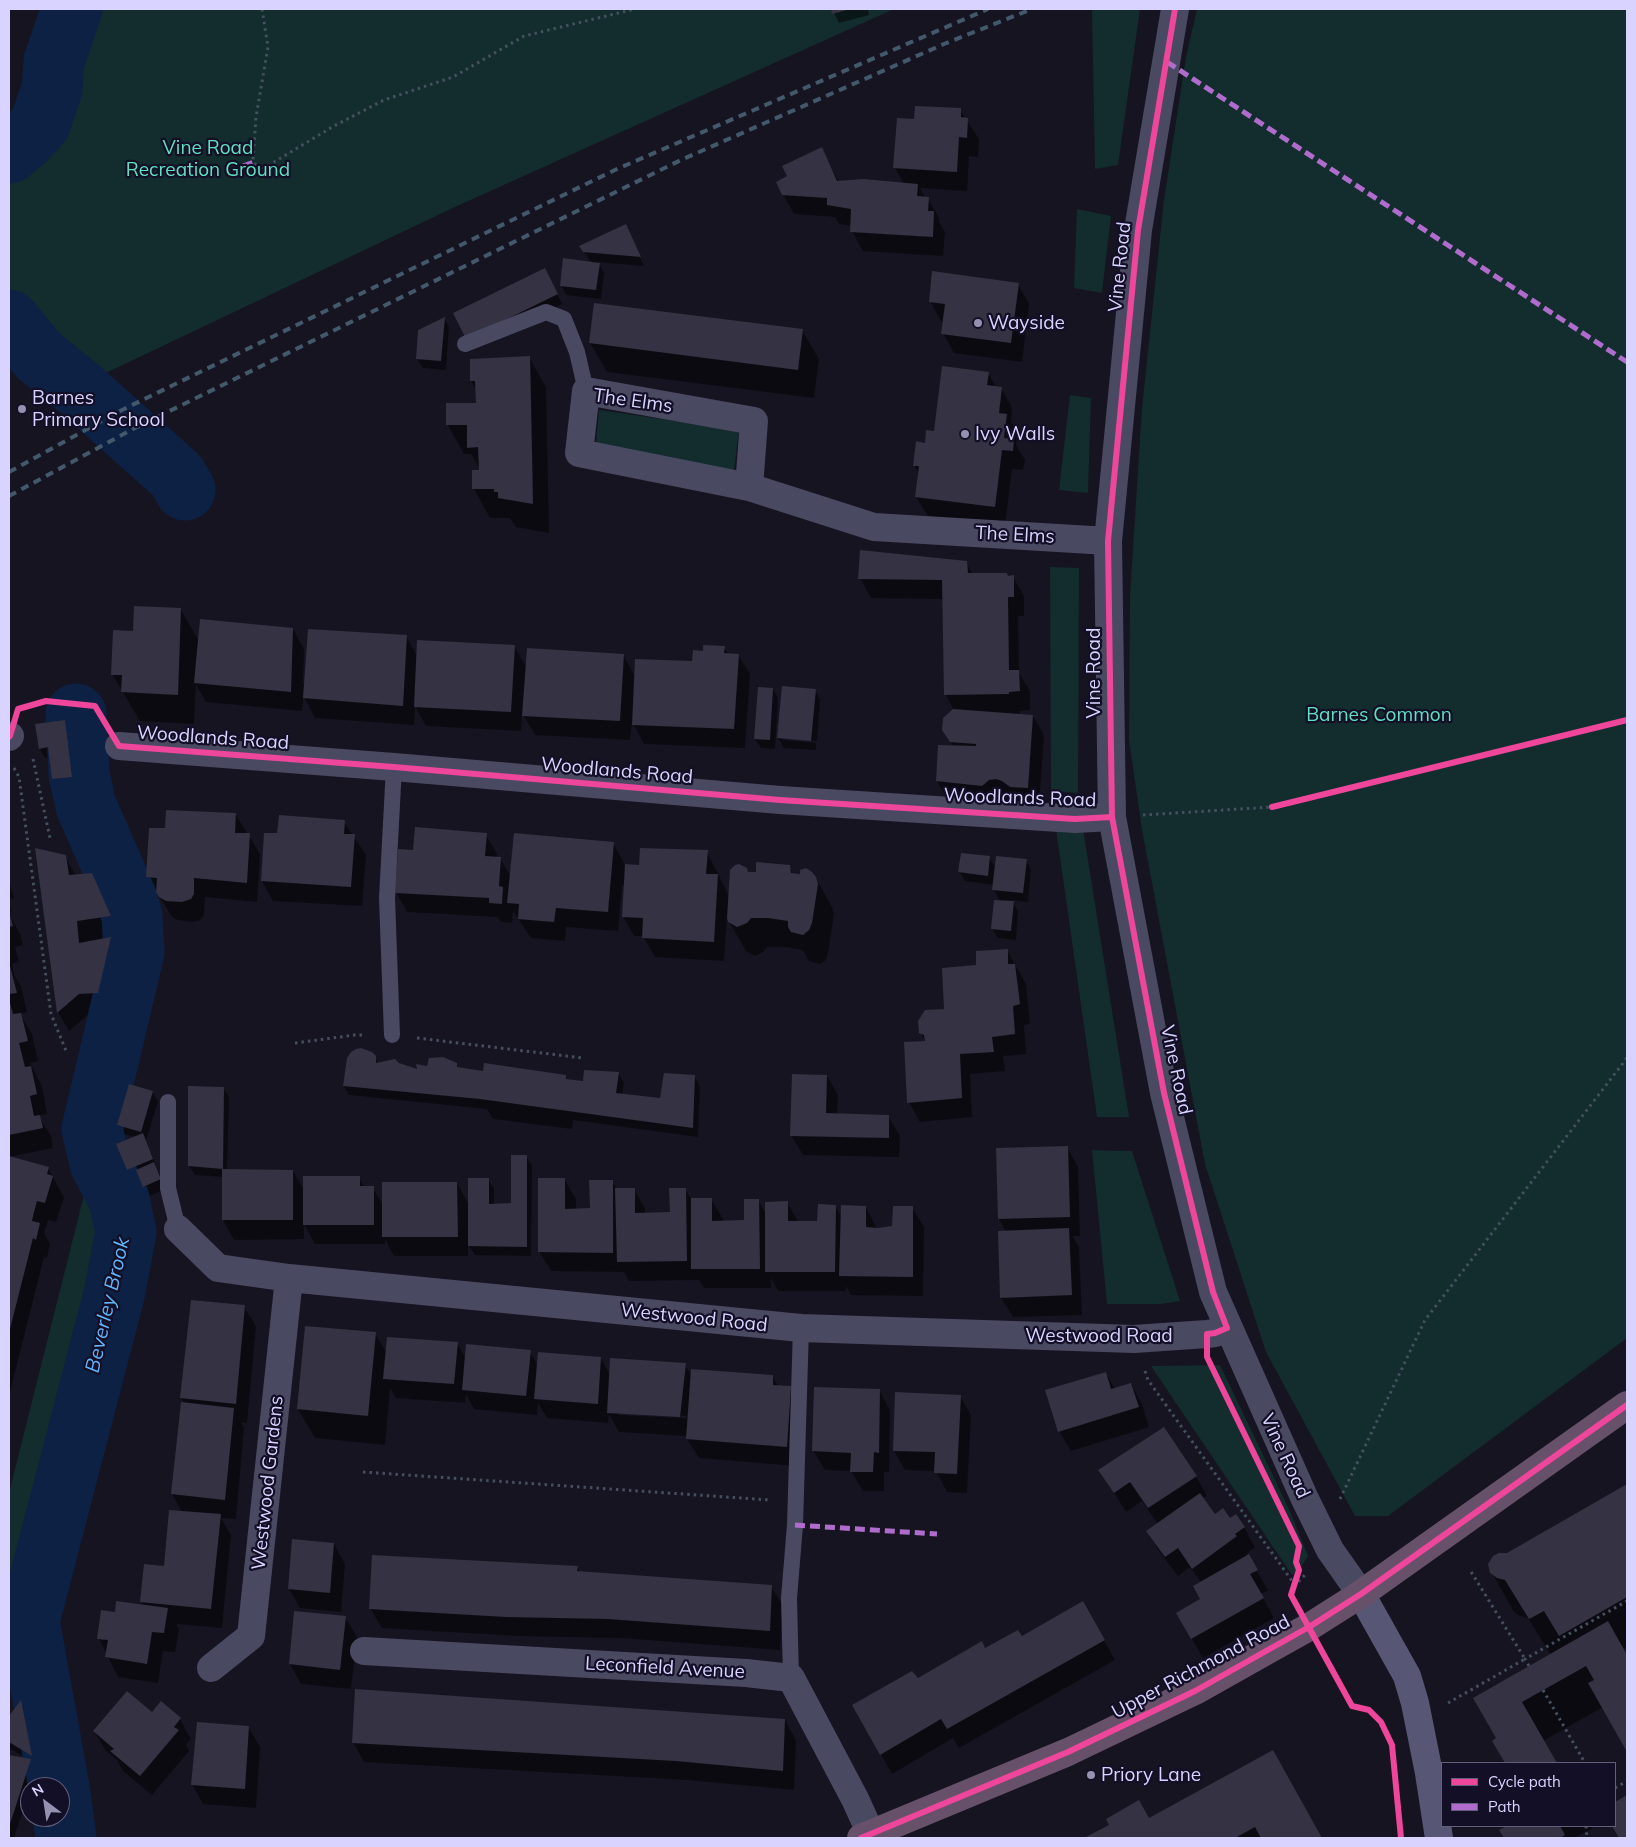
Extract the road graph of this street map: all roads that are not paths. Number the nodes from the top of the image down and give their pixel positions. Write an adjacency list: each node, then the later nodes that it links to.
1 (1175, 9): 5 (street, Vine Road)
2 (465, 344): 3 (lane)
3 (586, 391): 4 (street, The Elms); 4 (street, The Elms)
4 (749, 487): 5 (street, The Elms)
5 (1108, 541): 8 (street, Vine Road)
6 (119, 746): 7 (street, Woodlands Road)
7 (394, 767): 8 (street, Woodlands Road); 9 (lane)
8 (1112, 816): 14 (street, Vine Road)
9 (392, 1035)
10 (168, 1102): 11 (lane)
11 (178, 1229): 12 (street, Westwood Road)
12 (289, 1278): 13 (street, Westwood Road); 18 (street, Westwood Gardens)
13 (802, 1328): 14 (street, Westwood Road); 19 (lane)
14 (1227, 1328): 16 (street, Vine Road)
15 (1627, 1405): 16 (highway, Upper Richmond Road)
16 (1361, 1594): 20 (highway, Upper Richmond Road); 21 (street)
17 (364, 1651): 19 (street, Leconfield Avenue)
18 (210, 1668)
19 (791, 1678): 20 (street)
20 (866, 1836)
21 (1439, 1838)

